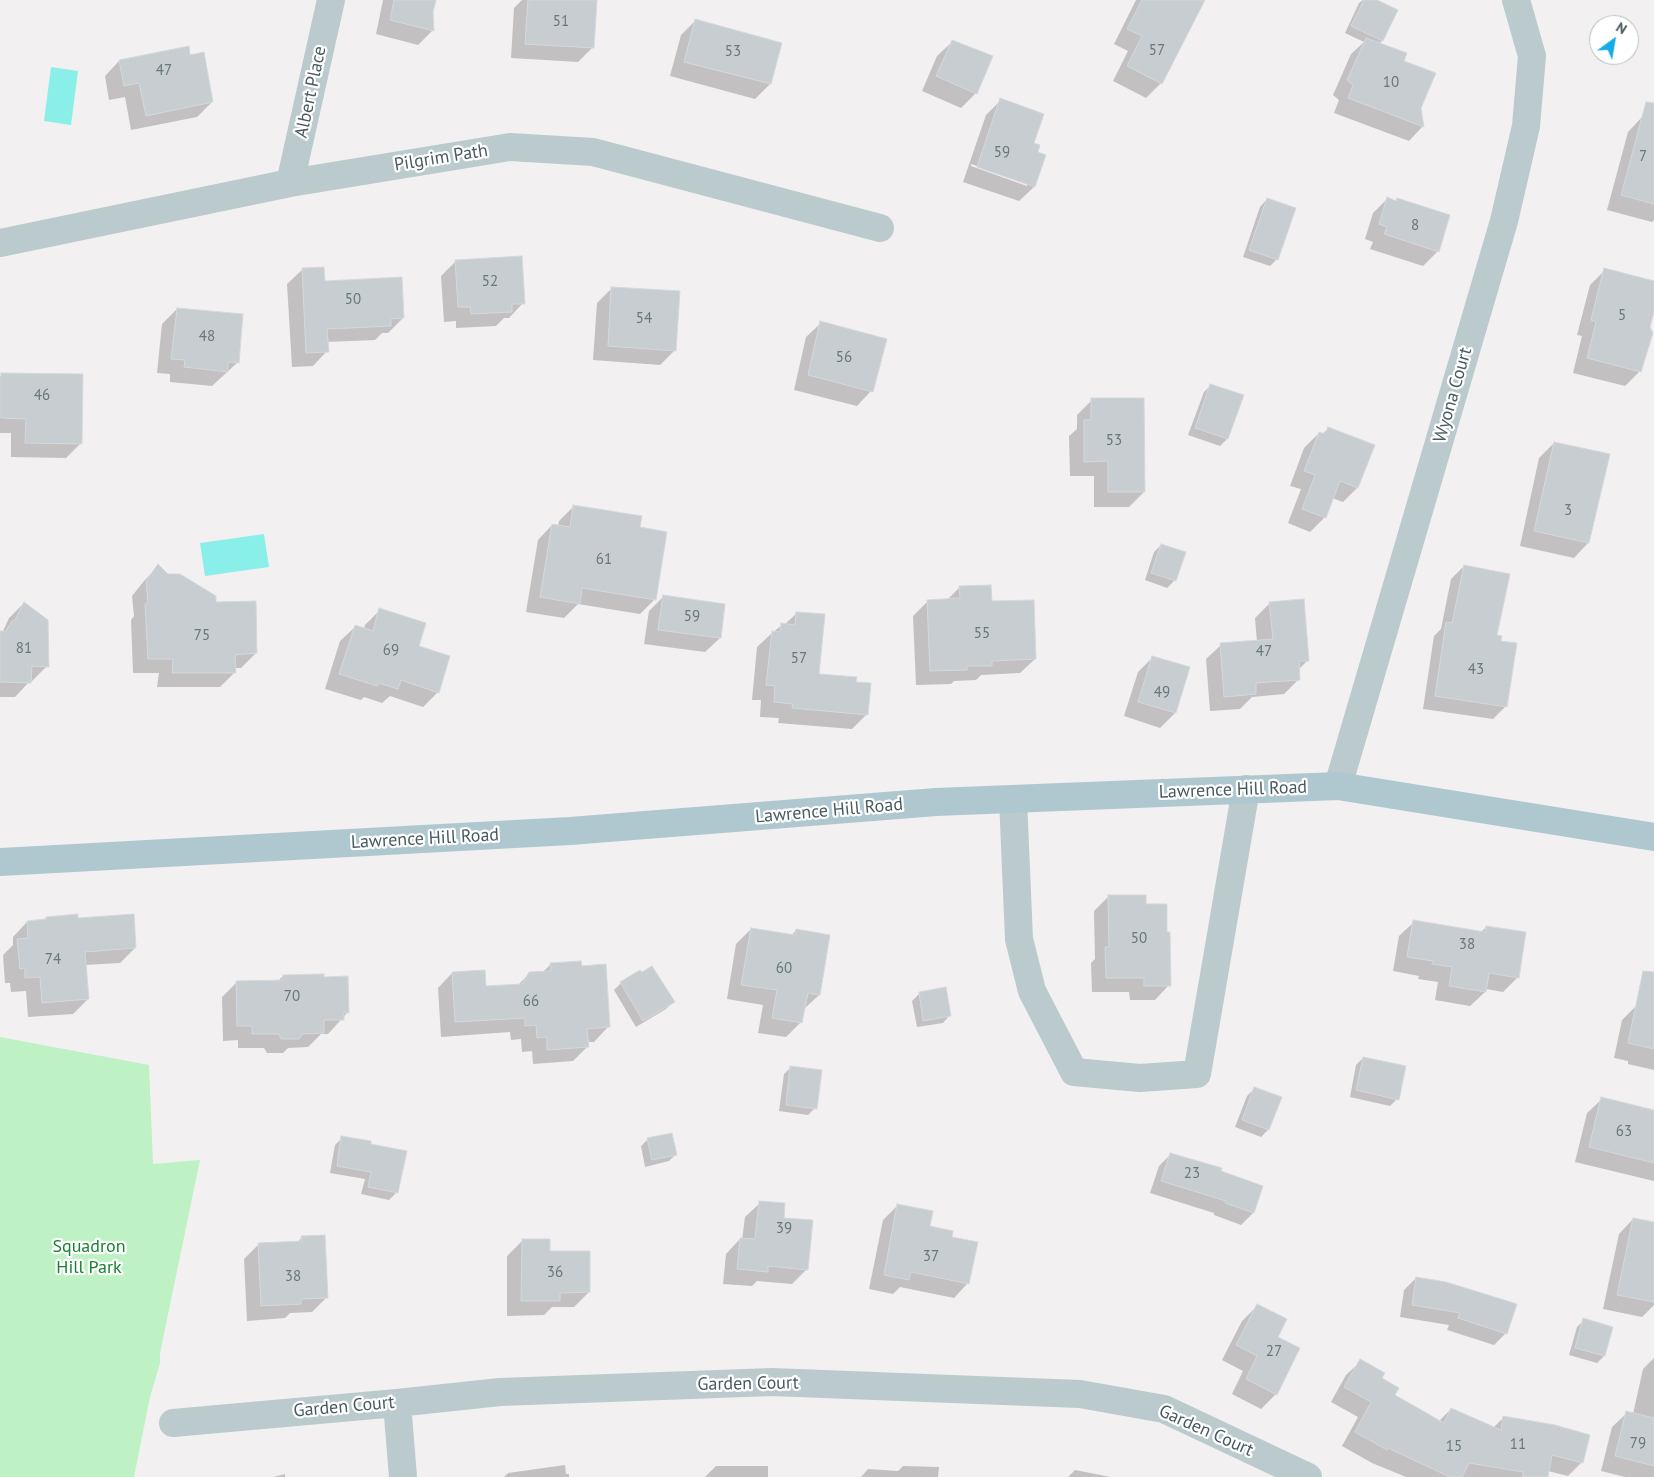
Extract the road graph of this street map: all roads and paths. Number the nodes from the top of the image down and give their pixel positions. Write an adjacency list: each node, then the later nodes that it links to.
1 (331, 0): 3 (street, Albert Place)
2 (1516, 0): 6 (street, Wyona Court)
3 (290, 183): 4 (street, Pilgrim Path); 5 (street, Pilgrim Path)
4 (880, 228)
5 (0, 243)
6 (1338, 786): 7 (main road, Lawrence Hill Road); 9 (main road, Lawrence Hill Road)
7 (1246, 789): 8 (main road, Lawrence Hill Road); 8 (street)
8 (1013, 799): 10 (main road, Lawrence Hill Road)
9 (1654, 837)
10 (0, 862)
11 (397, 1403): 12 (street, Garden Court); 13 (street); 14 (street, Garden Court)
12 (173, 1423)
13 (403, 1477)
14 (1308, 1477)

